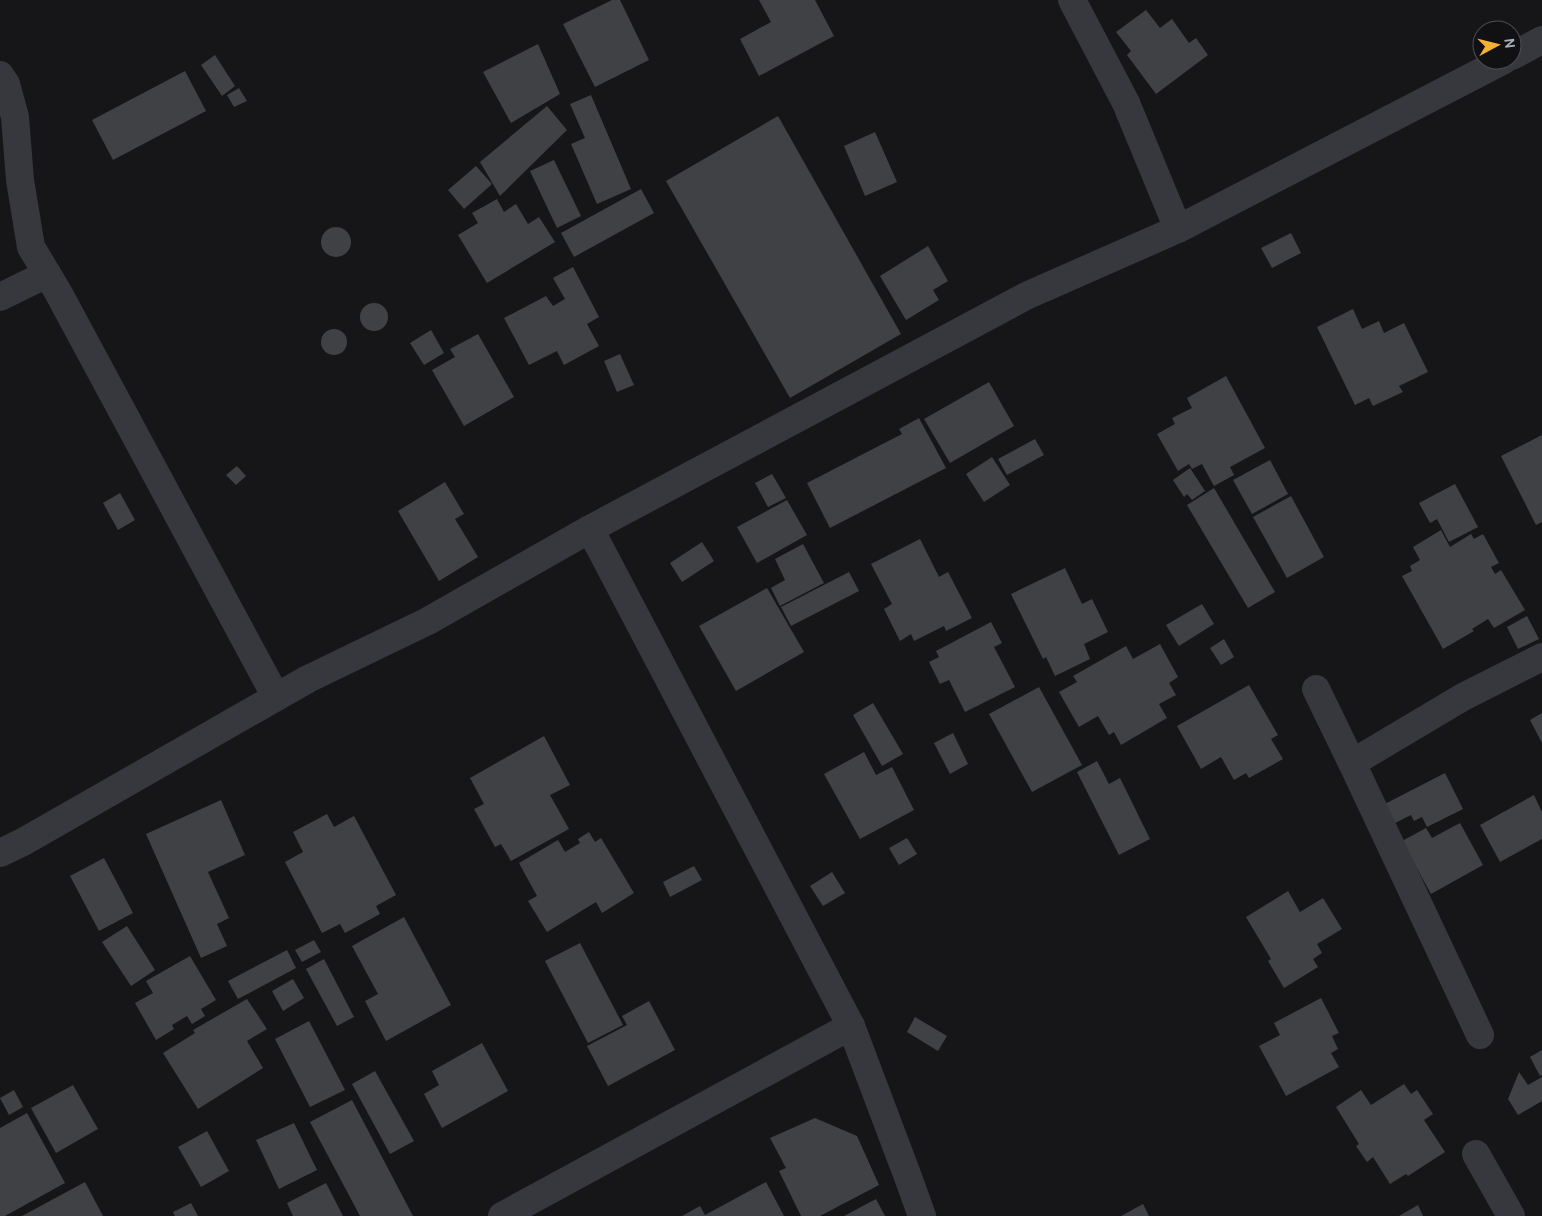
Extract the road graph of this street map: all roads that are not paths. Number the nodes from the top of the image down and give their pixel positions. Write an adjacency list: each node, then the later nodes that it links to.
1 (1072, 0): 4 (street)
2 (1485, 70): 4 (street)
3 (0, 76): 5 (street)
4 (1178, 229): 7 (street)
5 (47, 274): 6 (street); 10 (street)
6 (0, 298)
7 (590, 529): 10 (street); 13 (street)
8 (1542, 657): 11 (street)
9 (1316, 689): 11 (street)
10 (276, 697): 12 (street)
11 (1352, 763): 14 (street)
12 (0, 853)
13 (851, 1026): 16 (street); 17 (street)
14 (1480, 1035)
15 (1476, 1154): 18 (street)
16 (502, 1216)
17 (922, 1216)
18 (1512, 1216)

